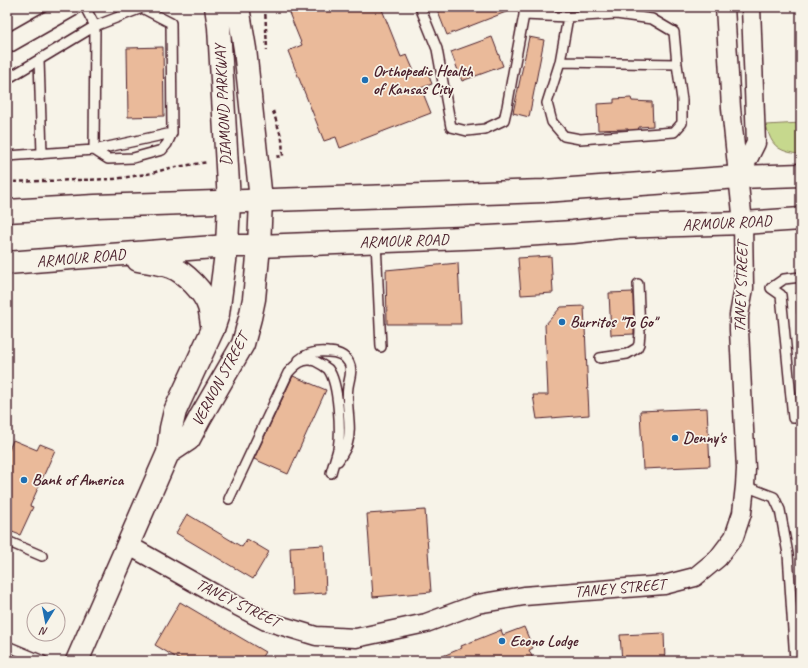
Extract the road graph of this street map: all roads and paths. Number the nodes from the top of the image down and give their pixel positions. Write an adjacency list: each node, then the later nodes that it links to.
1 (72, 7): 13 (street)
2 (85, 7): 12 (lane)
3 (216, 7): 31 (main road, DIAMOND PARKWAY)
4 (238, 7): 14 (main road, DIAMOND PARKWAY)
5 (250, 7): 14 (main road)
6 (265, 7): 15 (path)
7 (420, 7): 10 (lane)
8 (725, 7): 28 (street, TANEY STREET)
9 (751, 7): 28 (street)
10 (524, 11): 11 (lane)
11 (568, 17): 17 (lane); 18 (lane)
12 (95, 26): 16 (lane); 21 (lane); 22 (lane)
13 (7, 44)
14 (245, 48): 30 (main road, DIAMOND PARKWAY)
15 (267, 53)
16 (39, 60): 19 (lane); 23 (lane)
17 (560, 62): 18 (lane); 18 (lane)
18 (677, 64)
19 (7, 79)
20 (272, 109): 25 (path)
21 (172, 133): 22 (lane); 22 (lane)
22 (94, 150): 23 (lane)
23 (42, 154): 24 (lane)
24 (7, 156)
25 (283, 156)
26 (198, 163): 29 (path)
27 (801, 175): 28 (main road)
28 (739, 178): 30 (main road); 34 (street, TANEY STREET)
29 (7, 182)
30 (261, 200): 31 (main road); 37 (main road, VERNON STREET)
31 (228, 202): 32 (main road); 36 (main road, VERNON STREET)
32 (7, 211)
33 (801, 219): 34 (main road, ARMOUR ROAD)
34 (743, 223): 35 (main road, ARMOUR ROAD); 48 (street, TANEY STREET)
35 (376, 242): 37 (main road, ARMOUR ROAD); 43 (lane)
36 (227, 246): 37 (main road, ARMOUR ROAD); 38 (main road, ARMOUR ROAD); 42 (main road, VERNON STREET)
37 (259, 246): 47 (main road, VERNON STREET)
38 (109, 255): 39 (main road, ARMOUR ROAD); 42 (main road)
39 (7, 264)
40 (801, 277): 46 (lane)
41 (638, 284): 44 (lane)
42 (212, 329): 47 (main road, VERNON STREET)
43 (381, 347)
44 (600, 358)
45 (295, 364): 45 (lane); 49 (lane)
46 (801, 418)
47 (168, 453): 51 (main road, VERNON STREET)
48 (745, 486): 51 (street, TANEY STREET); 56 (lane)
49 (229, 499)
50 (7, 541): 52 (lane)
51 (128, 545): 55 (main road, VERNON STREET)
52 (42, 556)
53 (7, 646): 54 (lane)
54 (43, 661)
55 (77, 661)
56 (796, 661)

